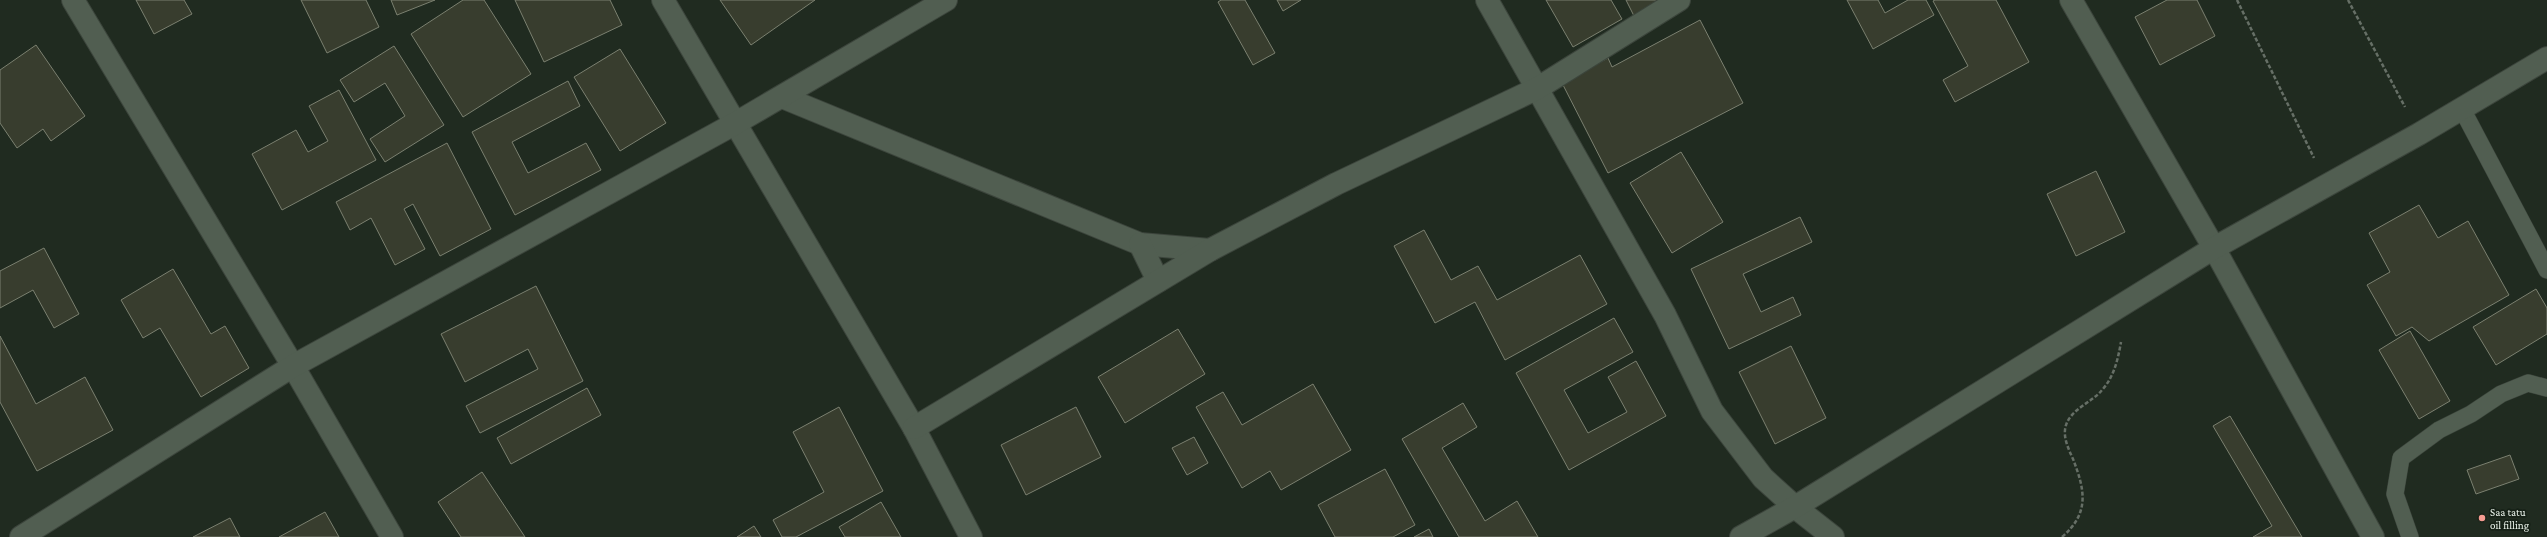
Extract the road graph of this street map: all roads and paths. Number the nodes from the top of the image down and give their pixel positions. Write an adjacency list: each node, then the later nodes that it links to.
1 (73, 0): 22 (street)
2 (663, 0): 13 (street)
3 (946, 0): 11 (street)
4 (1487, 0): 10 (street)
5 (1679, 0): 10 (street)
6 (2071, 0): 17 (street)
7 (2237, 0): 15 (path)
8 (2348, 0): 14 (path)
9 (2547, 58): 12 (street)
10 (1538, 88): 18 (street); 25 (street)
11 (782, 97): 13 (street); 16 (street)
12 (2462, 110): 14 (street); 19 (lane)
13 (736, 123): 22 (street); 24 (street)
14 (2419, 134): 15 (street)
15 (2327, 185): 17 (street)
16 (1140, 244): 18 (street); 20 (street)
17 (2214, 248): 21 (street); 32 (street)
18 (1210, 250): 20 (street)
19 (2547, 270)
20 (1158, 281): 24 (street)
21 (2127, 302): 25 (street); 31 (path)
22 (293, 366): 26 (street); 27 (street)
23 (2547, 388): 33 (lane)
24 (914, 428): 28 (street)
25 (1795, 507): 29 (street); 30 (street)
26 (21, 537)
27 (392, 537)
28 (971, 537)
29 (1741, 537)
30 (1833, 537)
31 (2062, 537)
32 (2373, 537)
33 (2410, 537)

